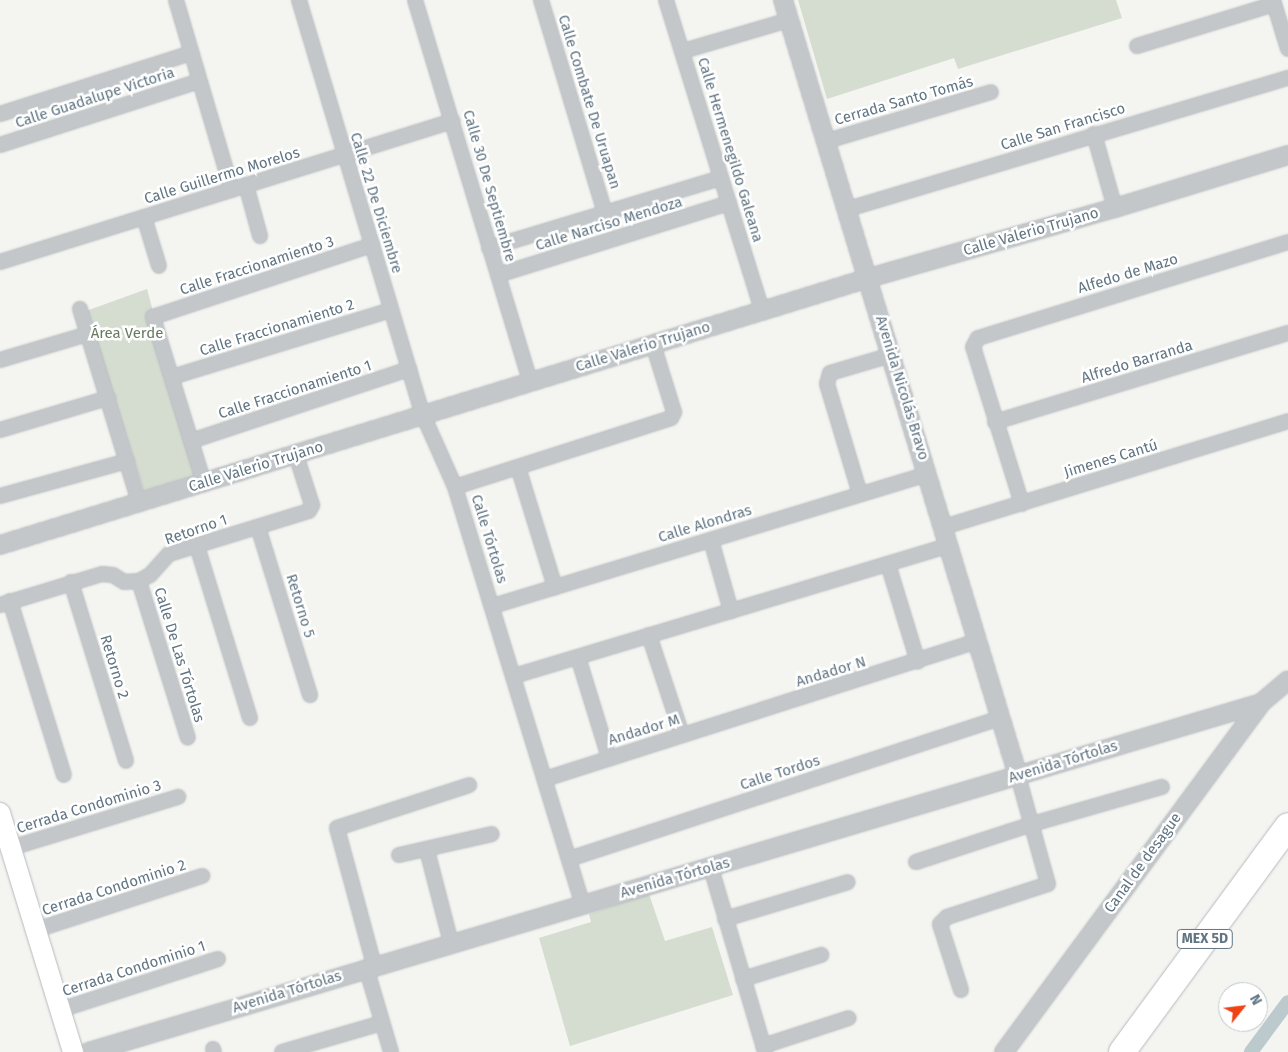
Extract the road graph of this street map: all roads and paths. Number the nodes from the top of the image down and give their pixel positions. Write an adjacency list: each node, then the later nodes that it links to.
1 (176, 0): 12 (street)
2 (299, 0): 21 (street, Calle 22 De Diciembre)
3 (415, 0): 17 (street, Calle 30 De Septiembre)
4 (541, 0): 28 (street, Calle Combate De Uruapan)
5 (666, 0): 11 (street, Calle Hermenegildo Galeana)
6 (783, 0): 8 (street, Avenida Nicolás Bravo)
7 (1274, 2): 9 (street); 10 (street)
8 (789, 20): 11 (street); 19 (street, Avenida Nicolás Bravo)
9 (1137, 46)
10 (1288, 49)
11 (683, 51): 23 (street, Calle Hermenegildo Galeana)
12 (191, 53): 14 (street); 16 (street, Calle Guadalupe Victoria)
13 (1288, 78): 18 (street, Calle San Francisco)
14 (200, 81): 20 (street, Calle Guadalupe Victoria); 24 (street)
15 (991, 92): 19 (street, Cerrada Santo Tomás)
16 (0, 114)
17 (453, 121): 21 (street, Calle Guillermo Morelos); 33 (street, Calle 30 De Septiembre)
18 (1094, 134): 26 (street); 27 (street, Calle San Francisco)
19 (827, 141): 27 (street, Avenida Nicolás Bravo)
20 (0, 145)
21 (345, 155): 24 (street, Calle Guillermo Morelos); 32 (street, Calle 22 De Diciembre)
22 (1287, 160): 26 (street, Calle Valerio Trujano)
23 (722, 178): 25 (street, Calle Hermenegildo Galeana); 28 (street, Calle Narciso Mendoza)
24 (239, 187): 29 (street, Calle Guillermo Morelos); 30 (street)
25 (729, 203): 36 (street, Calle Narciso Mendoza); 40 (street, Calle Hermenegildo Galeana)
26 (1115, 208): 37 (street, Calle Valerio Trujano)
27 (848, 209): 37 (street, Avenida Nicolás Bravo)
28 (605, 213): 33 (street, Calle Narciso Mendoza)
29 (144, 217): 34 (street, Calle Guillermo Morelos); 35 (street)
30 (260, 236)
31 (1288, 242): 52 (street, Alfedo de Mazo)
32 (372, 246): 39 (street, Calle 22 De Diciembre); 47 (street, Calle Fraccionamiento 3)
33 (490, 248): 36 (street, Calle 30 De Septiembre)
34 (0, 262)
35 (159, 266)
36 (498, 275): 48 (street, Calle 30 De Septiembre)
37 (868, 278): 40 (street, Calle Valerio Trujano); 44 (street, Avenida Nicolás Bravo)
38 (80, 309): 42 (street)
39 (391, 310): 46 (street, Calle 22 De Diciembre); 47 (street, Calle Fraccionamiento 2)
40 (762, 311): 43 (street, Calle Valerio Trujano)
41 (1288, 333): 52 (street, Alfredo Barranda)
42 (88, 334): 45 (street); 49 (street)
43 (653, 344): 48 (street, Calle Valerio Trujano); 57 (street)
44 (891, 354): 58 (street, Avenida Nicolás Bravo); 61 (street)
45 (0, 360)
46 (409, 369): 50 (street, Calle 22 De Diciembre); 54 (street, Calle Fraccionamiento 1)
47 (172, 378): 54 (street)
48 (530, 382): 50 (street, Calle Valerio Trujano)
49 (108, 398): 53 (street); 56 (street)
50 (422, 415): 55 (street, Calle Valerio Trujano); 60 (street, Calle Tórtolas)
51 (1288, 421): 64 (street, Jimenes Cantú)
52 (996, 422): 64 (street)
53 (0, 430)
54 (191, 441): 59 (street)
55 (296, 455): 59 (street, Calle Valerio Trujano); 65 (street, Retorno 1)
56 (127, 461): 62 (street); 63 (street)
57 (518, 467): 60 (street); 74 (street)
58 (928, 474): 61 (street, Calle Alondras); 66 (street, Avenida Nicolás Bravo)
59 (204, 482): 63 (street, Calle Valerio Trujano)
60 (455, 487): 76 (street, Calle Tórtolas)
61 (860, 494): 67 (street, Calle Alondras)
62 (0, 496)
63 (139, 502): 68 (street, Calle Valerio Trujano)
64 (1022, 504): 66 (street, Jimenes Cantú)
65 (258, 527): 69 (street, Retorno 1); 84 (street, Retorno 5)
66 (944, 528): 70 (street, Avenida Nicolás Bravo)
67 (711, 540): 74 (street, Calle Alondras); 77 (street)
68 (0, 545)
69 (197, 546): 72 (street, Retorno 1); 87 (street)
70 (948, 546): 71 (street); 79 (street, Avenida Nicolás Bravo)
71 (888, 564): 77 (street); 81 (street)
72 (139, 581): 73 (street); 90 (street, Calle De Las Tórtolas)
73 (71, 582): 75 (street); 92 (street, Retorno 2)
74 (555, 587): 76 (street, Calle Alondras)
75 (5, 603): 93 (street)
76 (493, 606): 82 (street, Calle Tórtolas)
77 (731, 611): 78 (street)
78 (649, 636): 80 (street); 89 (street)
79 (977, 641): 81 (street); 88 (street, Avenida Nicolás Bravo)
80 (578, 657): 82 (street); 91 (street)
81 (918, 662): 86 (street, Andador N)
82 (514, 676): 95 (street, Calle Tórtolas)
83 (1288, 680): 85 (street, Canal de desague)
84 (310, 695)
85 (1261, 703): 94 (street, Avenida Tórtolas); 129 (street, Canal de desague)
86 (754, 713): 89 (street, Andador M)
87 (250, 718)
88 (1001, 718): 94 (street, Avenida Nicolás Bravo); 107 (street, Calle Tordos)
89 (682, 735): 91 (street, Andador M)
90 (188, 738)
91 (609, 758): 95 (street, Andador M)
92 (126, 761)
93 (64, 775)
94 (1018, 776): 100 (street); 109 (street, Avenida Tórtolas)
95 (545, 779): 107 (street, Calle Tórtolas)
96 (469, 785): 118 (street)
97 (1162, 787): 100 (street)
98 (178, 797): 103 (street, Cerrada Condominio 3)
99 (0, 813): 103 (main road)
100 (1032, 824): 108 (street); 120 (street)
101 (1288, 826): 130 (highway, MEX 5D)
102 (492, 834): 104 (street)
103 (11, 848): 114 (main road)
104 (427, 850): 105 (street); 115 (street)
105 (399, 856)
106 (1288, 856): 131 (highway, MEX 5D)
107 (569, 859): 112 (street, Calle Tórtolas)
108 (916, 862)
109 (711, 868): 112 (street, Avenida Tórtolas); 113 (street)
110 (202, 876): 114 (street, Cerrada Condominio 2)
111 (848, 882): 113 (street)
112 (583, 905): 115 (street, Avenida Tórtolas)
113 (726, 919): 119 (street)
114 (36, 930): 121 (main road)
115 (451, 943): 118 (street, Avenida Tórtolas)
116 (821, 955): 119 (street)
117 (218, 959): 121 (street, Cerrada Condominio 1)
118 (370, 966): 123 (street); 126 (street, Avenida Tórtolas)
119 (744, 979): 124 (street)
120 (961, 990)
121 (60, 1010): 125 (main road)
122 (849, 1018): 124 (street)
123 (382, 1023): 127 (street); 128 (street)
124 (764, 1049)
125 (73, 1052)
126 (89, 1052)
127 (282, 1052)
128 (391, 1052)
129 (1004, 1052)
130 (1122, 1052)
131 (1143, 1052)

